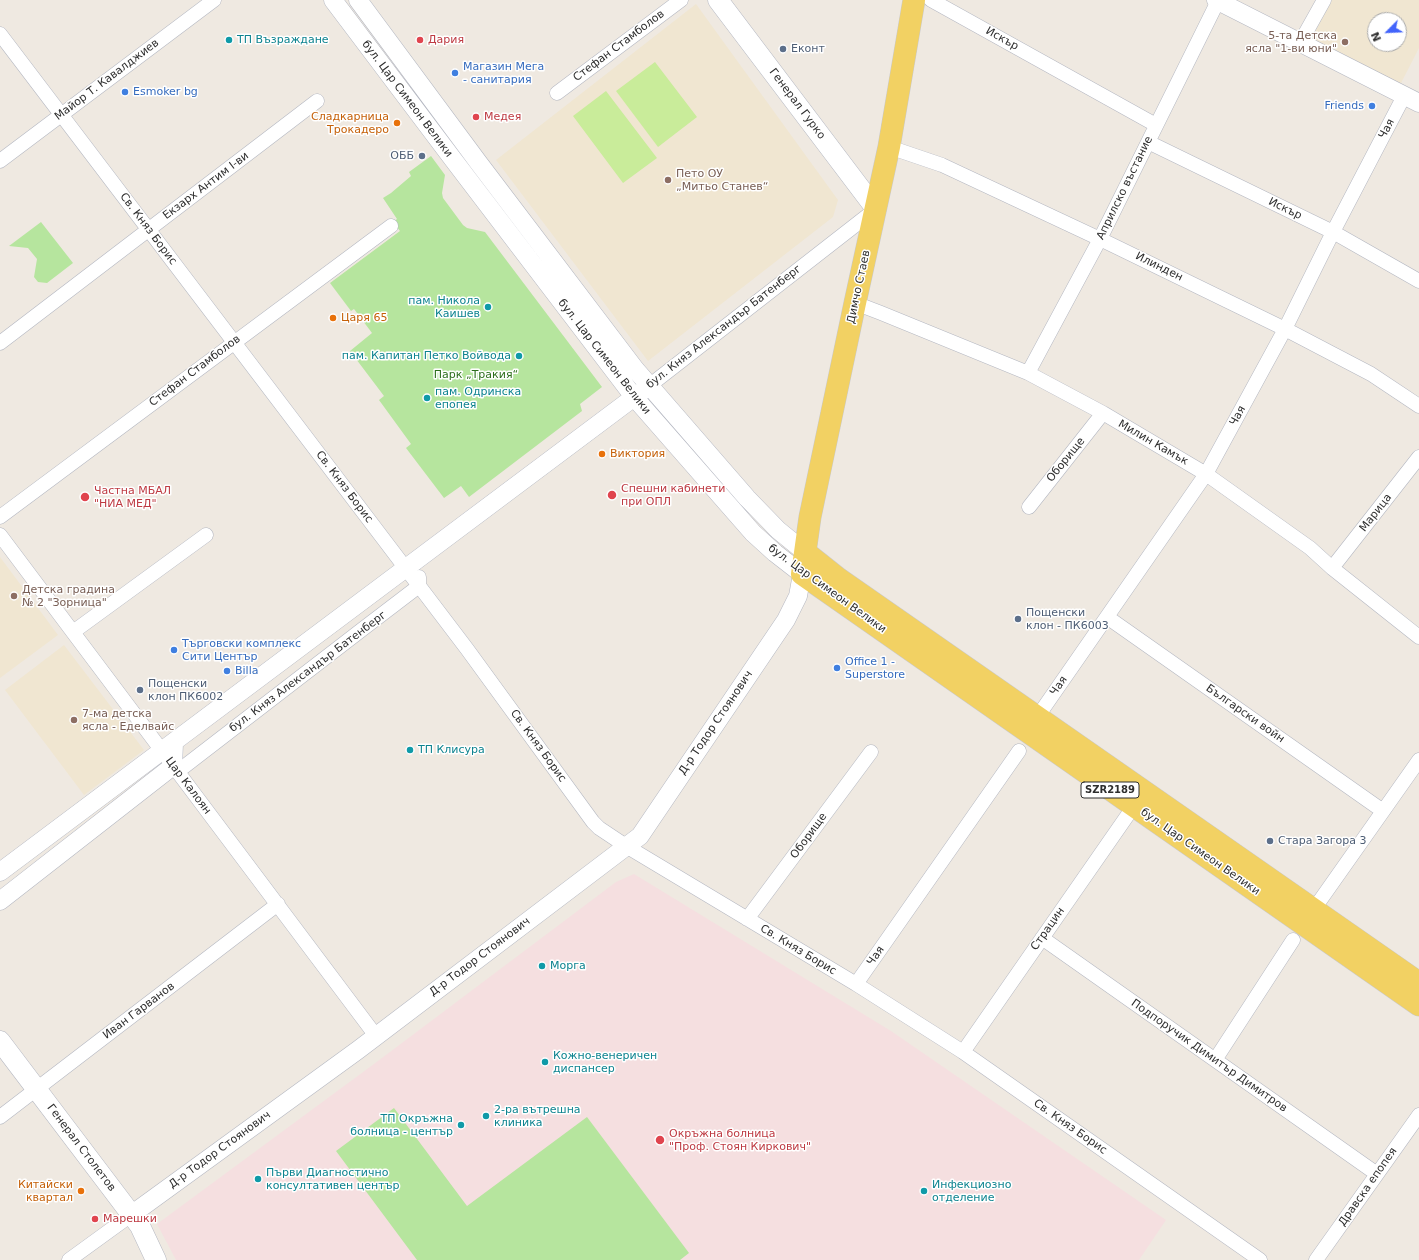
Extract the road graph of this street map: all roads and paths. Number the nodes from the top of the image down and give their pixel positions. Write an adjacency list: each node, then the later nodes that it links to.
1 (214, 0): 15 (street, Майор Т. Кавалджиев)
2 (333, 0): 32 (street, бул. Цар Симеон Велики)
3 (358, 0): 31 (street, бул. Цар Симеон Велики)
4 (681, 0): 12 (street, Стефан Стамболов)
5 (718, 0): 20 (main road, Генерал Гурко)
6 (914, 0): 18 (main road, Димчо Стаев)
7 (931, 0): 16 (street, Искър)
8 (1324, 0): 11 (street)
9 (1217, 1): 11 (street); 16 (street, Априлско въстание)
10 (0, 34): 15 (street, Св. Княз Борис)
11 (1300, 43): 13 (street)
12 (557, 93)
13 (1412, 99): 23 (street, Чая)
14 (317, 101): 22 (street, Екзарх Антим I-ви)
15 (61, 115): 19 (street, Майор Т. Кавалджиев); 22 (street, Св. Княз Борис)
16 (1156, 125): 17 (street, Априлско въстание)
17 (1148, 142): 23 (street, Искър); 24 (street, Априлско въстание)
18 (889, 147): 20 (main road, Димчо Стаев); 24 (street, Илинден)
19 (0, 161)
20 (876, 209): 26 (main road, Димчо Стаев); 31 (street, бул. Княз Александър Батенберг)
21 (391, 226): 29 (street, Стефан Стамболов)
22 (148, 230): 28 (street, Екзарх Антим I-ви); 29 (street, Св. Княз Борис)
23 (1333, 232): 25 (street, Искър); 27 (street, Чая)
24 (1100, 239): 27 (street, Илинден); 30 (street, Априлско въстание)
25 (1419, 281)
26 (855, 303): 30 (street, Милин Камък); 41 (main road, Димчо Стаев)
27 (1285, 329): 33 (street, Илинден); 36 (street, Чая)
28 (0, 343)
29 (234, 343): 38 (street, Стефан Стамболов); 42 (street, Св. Княз Борис)
30 (1028, 374): 34 (street, Милин Камък)
31 (649, 386): 32 (street, бул. Княз Александър Батенберг); 41 (street, бул. Цар Симеон Велики / SZR2189)
32 (634, 397): 42 (street, бул. Княз Александър Батенберг); 44 (street, бул. Цар Симеон Велики / SZR2189)
33 (1419, 406)
34 (1103, 413): 36 (street, Милин Камък); 37 (street, Оборище)
35 (1419, 457): 43 (street, Марица)
36 (1206, 474): 43 (street, Милин Камък); 46 (street, Чая)
37 (1029, 507)
38 (0, 517)
39 (0, 535): 47 (street, Цар Калоян)
40 (206, 535): 47 (street)
41 (805, 552): 44 (main road, Димчо Стаев); 49 (main road, бул. Цар Симеон Велики / SZR2189)
42 (411, 563): 45 (street); 50 (street, бул. Княз Александър Батенберг)
43 (1332, 568): 48 (street, Милин Камък)
44 (802, 574): 55 (main road, бул. Цар Симеон Велики / SZR2189); 57 (street, Д-р Тодор Стоянович)
45 (419, 586): 54 (street, бул. Княз Александър Батенберг); 57 (street, Св. Княз Борис)
46 (1107, 617): 49 (street, Чая); 56 (street, Български войн)
47 (73, 632): 50 (street, Цар Калоян)
48 (1419, 637)
49 (1038, 716): 61 (main road, бул. Цар Симеон Велики / SZR2189)
50 (168, 747): 54 (street); 58 (street, бул. Княз Александър Батенберг)
51 (1019, 751): 66 (street, Чая)
52 (870, 752): 62 (street, Оборище)
53 (1419, 760): 56 (street)
54 (173, 766): 59 (street, бул. Княз Александър Батенберг); 60 (street, Цар Калоян)
55 (1134, 806): 63 (street, Страцин); 67 (main road, бул. Цар Симеон Велики / SZR2189)
56 (1383, 811): 61 (street)
57 (626, 846): 62 (street, Св. Княз Борис); 68 (street, Д-р Тодор Стоянович)
58 (0, 872)
59 (0, 901)
60 (278, 904): 68 (street, Цар Калоян); 72 (street, Иван Гарванов)
61 (1314, 909): 65 (main road, бул. Цар Симеон Велики / SZR2189)
62 (747, 919): 66 (street, Св. Княз Борис)
63 (1042, 938): 70 (street, Страцин); 71 (street, Подпоручик Димитър Димитров)
64 (1293, 940): 71 (street)
65 (1419, 983)
66 (856, 984): 70 (street, Св. Княз Борис)
67 (1419, 1005)
68 (376, 1036): 76 (street, Д-р Тодор Стоянович)
69 (0, 1041): 72 (main road, Генерал Столетов)
70 (963, 1052): 79 (street, Св. Княз Борис)
71 (1214, 1060): 75 (street, Подпоручик Димитър Димитров)
72 (37, 1089): 74 (street, Иван Гарванов); 76 (main road, Генерал Столетов)
73 (1419, 1115): 75 (street, Дравска епопея)
74 (0, 1117)
75 (1377, 1174): 80 (street, Дравска епопея)
76 (131, 1215): 77 (street, Д-р Тодор Стоянович); 78 (main road, Генерал Столетов)
77 (69, 1260)
78 (156, 1260)
79 (1260, 1260)
80 (1316, 1260)

